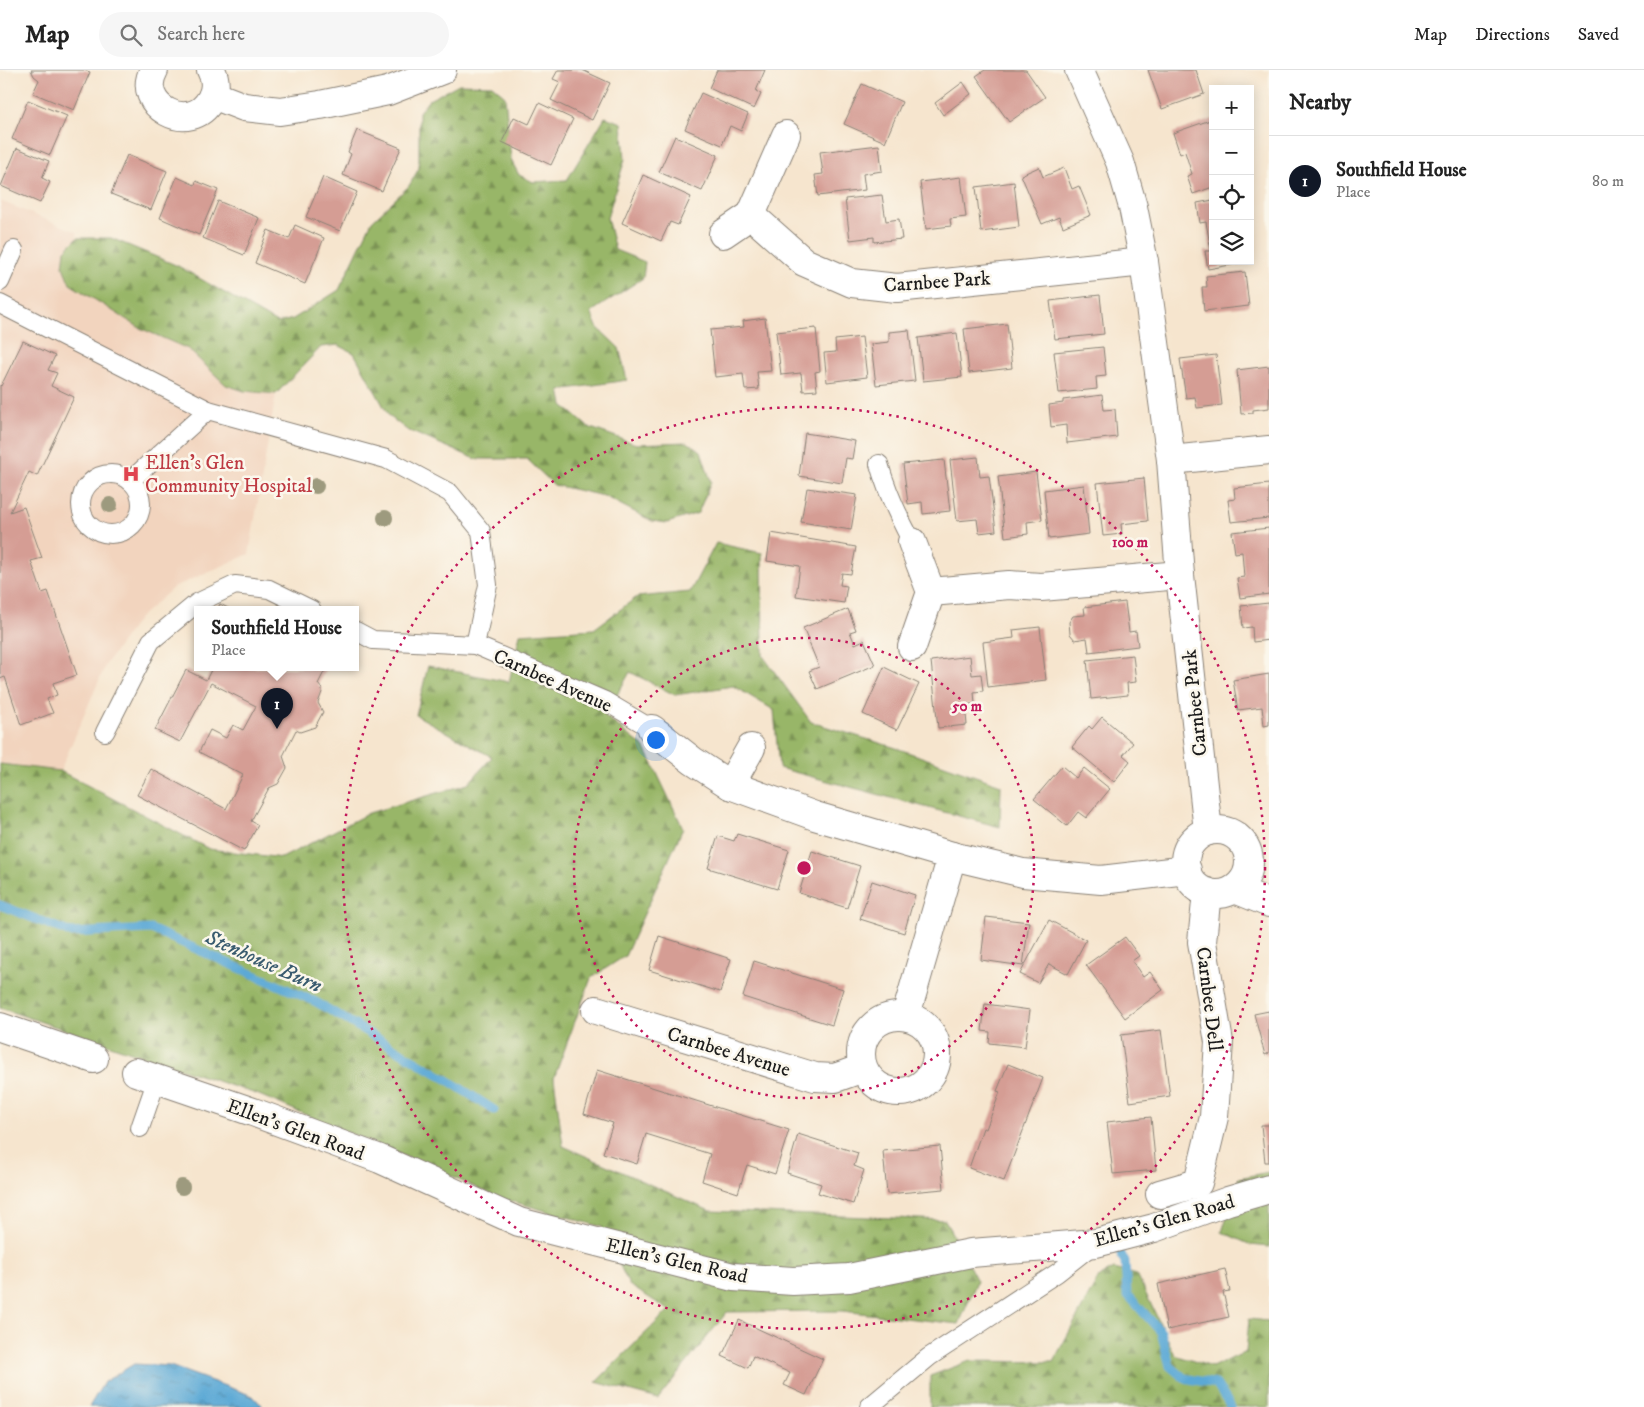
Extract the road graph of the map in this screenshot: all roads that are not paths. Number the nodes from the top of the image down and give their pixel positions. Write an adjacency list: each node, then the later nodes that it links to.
1 (154, 70): 4 (street)
2 (442, 70): 4 (street)
3 (1079, 70): 9 (street, Carnbee Park)
4 (212, 82)
5 (786, 135): 6 (street)
6 (751, 215): 7 (street); 9 (street, Carnbee Park)
7 (723, 234)
8 (14, 250): 10 (lane)
9 (1144, 262): 14 (street, Carnbee Park)
10 (0, 282)
11 (0, 304): 12 (lane)
12 (208, 410): 16 (lane); 22 (lane)
13 (1269, 450): 14 (street)
14 (1171, 460): 18 (street, Carnbee Park)
15 (879, 464): 17 (lane)
16 (130, 481)
17 (912, 542): 19 (street)
18 (1180, 575): 19 (street); 28 (street, Carnbee Park)
19 (931, 592): 23 (street)
20 (303, 606): 25 (lane)
21 (359, 633): 22 (lane, Carnbee Avenue)
22 (475, 644): 24 (lane, Carnbee Avenue)
23 (912, 647)
24 (652, 729): 27 (street, Carnbee Avenue)
25 (105, 732)
26 (751, 748): 27 (street)
27 (730, 785): 30 (street, Carnbee Avenue)
28 (1208, 831): 29 (street); 31 (street)
29 (1258, 852): 32 (street)
30 (952, 856): 31 (street, Carnbee Avenue); 36 (street)
31 (1187, 870): 33 (street)
32 (1235, 889): 33 (street); 34 (street)
33 (1206, 892): 43 (street, Carnbee Dell)
34 (1269, 903)
35 (596, 1010): 39 (street, Carnbee Avenue)
36 (906, 1015): 39 (street); 39 (street)
37 (0, 1027): 38 (street)
38 (94, 1059)
39 (863, 1068)
40 (146, 1076): 41 (lane); 44 (street, Ellen's Glen Road)
41 (140, 1128)
42 (1269, 1189): 44 (street, Ellen's Glen Road)
43 (1160, 1194)
44 (1096, 1242): 45 (lane)
45 (869, 1407)

